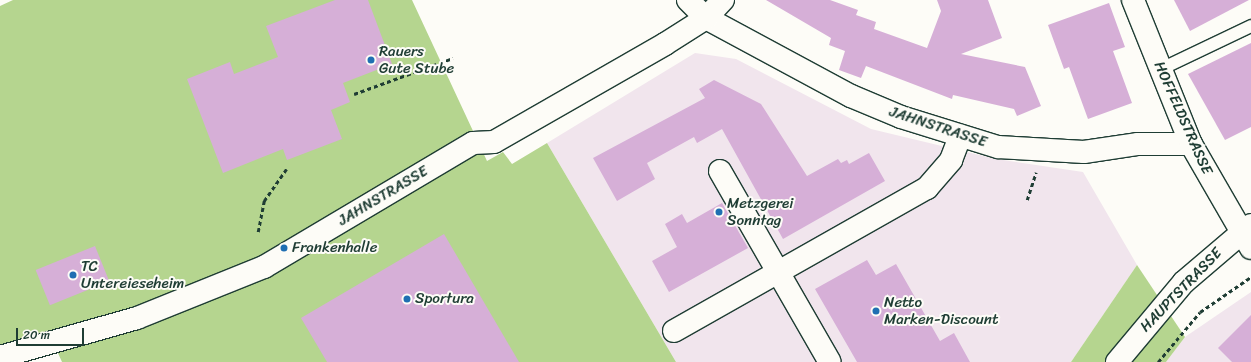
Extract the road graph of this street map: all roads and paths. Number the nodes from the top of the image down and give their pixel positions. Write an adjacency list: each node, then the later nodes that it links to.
1 (688, 0): 4 (street, JAHNSTRASSE)
2 (723, 0): 4 (street)
3 (1133, 0): 7 (street, HOFFELDSTRASSE)
4 (706, 18): 9 (street, JAHNSTRASSE); 20 (street, JAHNSTRASSE)
5 (1251, 26): 7 (lane)
6 (453, 58): 8 (path)
7 (1160, 69): 10 (street, HOFFELDSTRASSE)
8 (354, 94)
9 (960, 136): 11 (street, JAHNSTRASSE); 17 (street)
10 (1191, 144): 11 (street, JAHNSTRASSE); 16 (street, HOFFELDSTRASSE)
11 (1042, 152): 14 (path)
12 (286, 169): 15 (path)
13 (720, 171): 17 (street)
14 (1027, 200)
15 (258, 232)
16 (1248, 235): 22 (street, HAUPTSTRASSE)
17 (777, 272): 19 (street); 21 (street)
18 (1251, 277): 23 (path)
19 (674, 331)
20 (0, 357)
21 (830, 362)
22 (1117, 362)
23 (1158, 362)

